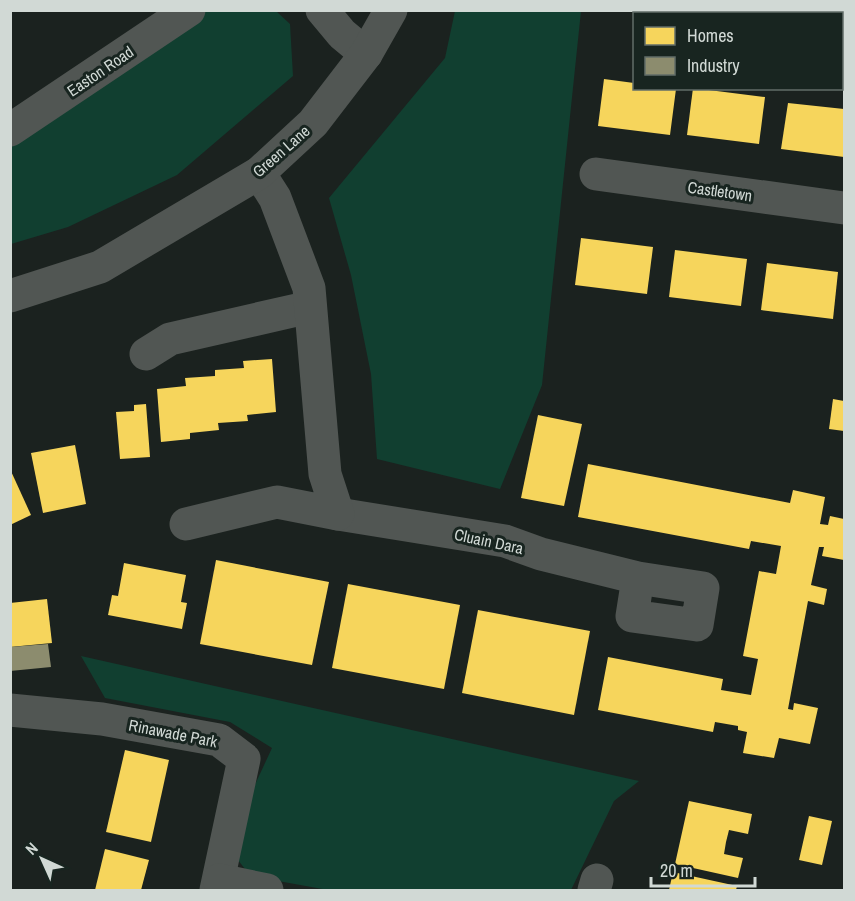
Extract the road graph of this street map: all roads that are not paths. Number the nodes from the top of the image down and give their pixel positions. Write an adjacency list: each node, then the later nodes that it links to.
1 (189, 10): 5 (street, Easton Road)
2 (322, 10): 4 (street)
3 (391, 10): 4 (street, Green Lane)
4 (366, 54): 6 (street, Green Lane)
5 (10, 130)
6 (259, 173): 9 (street, Green Lane); 12 (street)
7 (596, 174): 8 (street, Castletown)
8 (844, 208)
9 (100, 267): 10 (street, Green Lane); 11 (street, Green Lane)
10 (10, 287)
11 (10, 296)
12 (310, 308): 13 (street); 14 (street)
13 (146, 354)
14 (338, 514): 15 (street, Cluain Dara); 16 (street, Cluain Dara)
15 (186, 524)
16 (638, 578)
17 (10, 710): 18 (street, Rinawade Park)
18 (217, 885): 19 (street, Rinawade Park)
19 (267, 891)

